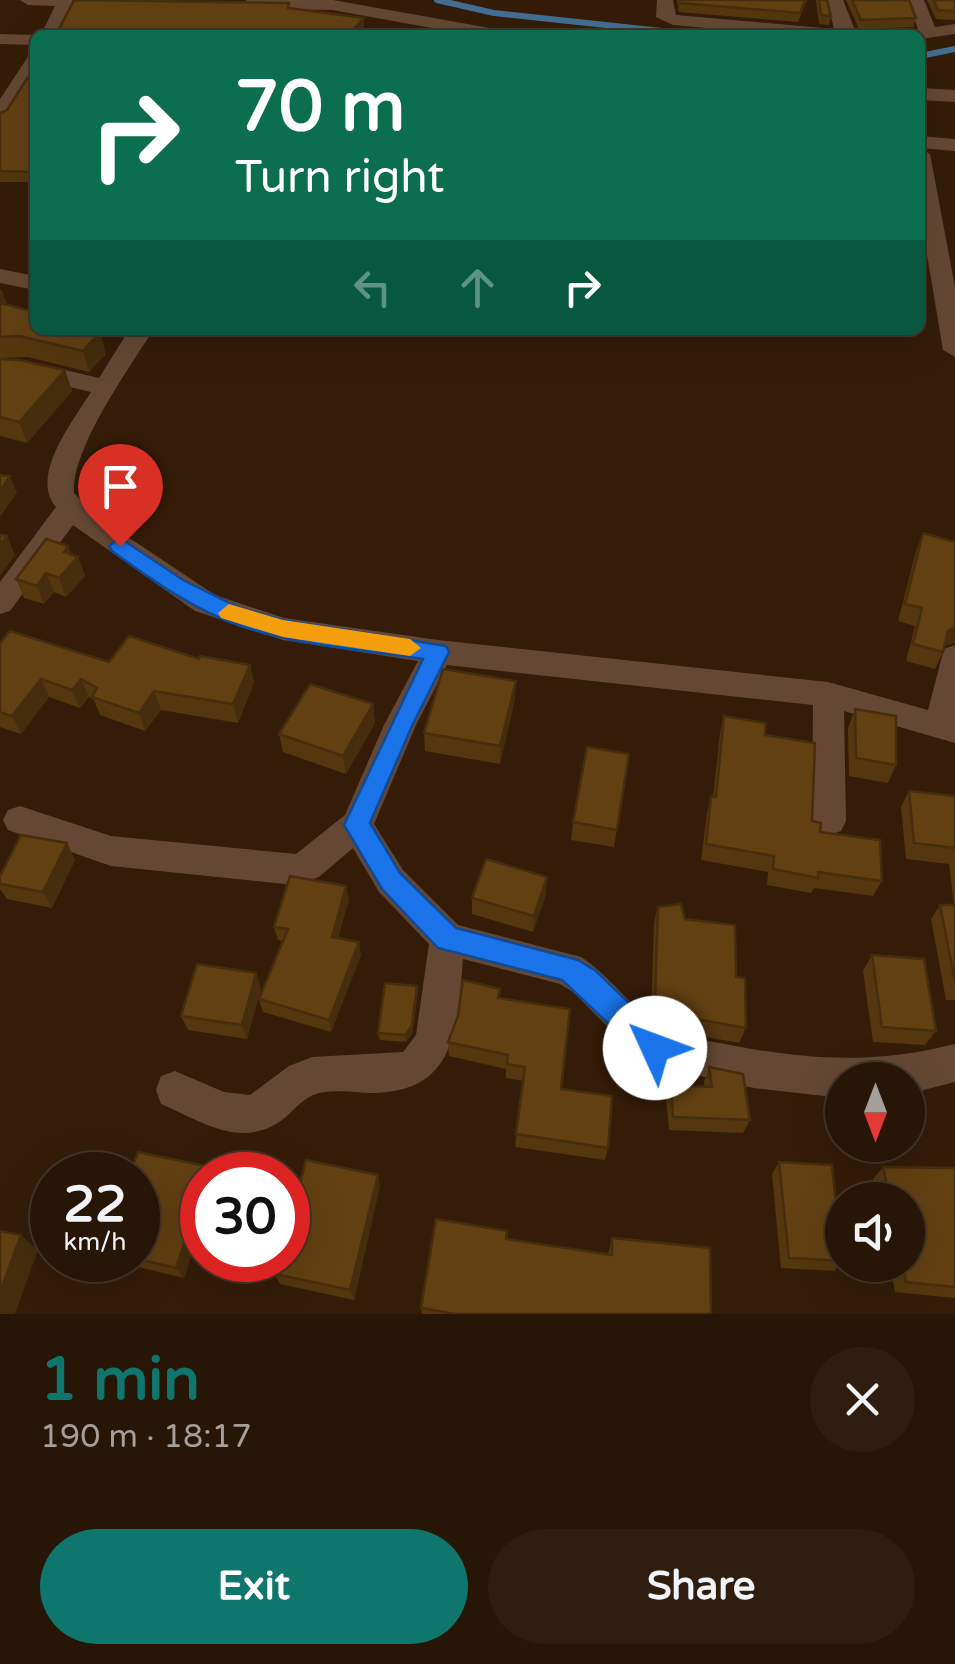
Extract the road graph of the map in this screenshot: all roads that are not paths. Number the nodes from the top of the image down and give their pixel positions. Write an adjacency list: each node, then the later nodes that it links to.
1 (28, 0): 2 (street)
2 (66, 0): 5 (street); 11 (street)
3 (835, 0): 14 (street)
4 (916, 0): 15 (street)
5 (142, 2)
6 (333, 3): 7 (street); 9 (street)
7 (237, 4)
8 (664, 8): 13 (street)
9 (405, 28): 12 (street)
10 (955, 28): 16 (street)
11 (52, 30)
12 (432, 30)
13 (815, 30)
14 (844, 30)
15 (920, 30)
16 (925, 32)
17 (0, 39): 18 (street)
18 (30, 40)
19 (30, 65): 20 (street)
20 (10, 83): 23 (street)
21 (925, 94): 22 (street)
22 (955, 96)
23 (0, 114)
24 (925, 142): 25 (street)
25 (955, 144)
26 (925, 180): 27 (street)
27 (928, 195): 28 (street); 31 (street)
28 (955, 196)
29 (0, 276): 30 (street)
30 (30, 281)
31 (952, 319): 33 (street)
32 (138, 335): 35 (street)
33 (955, 350)
34 (0, 368): 35 (street)
35 (107, 388): 36 (street)
36 (70, 507): 37 (street); 38 (street)
37 (0, 604)
38 (438, 652): 40 (street); 44 (street)
39 (955, 657): 41 (street)
40 (828, 694): 41 (street); 43 (street)
41 (948, 727)
42 (20, 820): 44 (street)
43 (829, 821)
44 (357, 825): 45 (street)
45 (448, 939): 46 (street); 47 (street)
46 (955, 1063)
47 (176, 1090)

